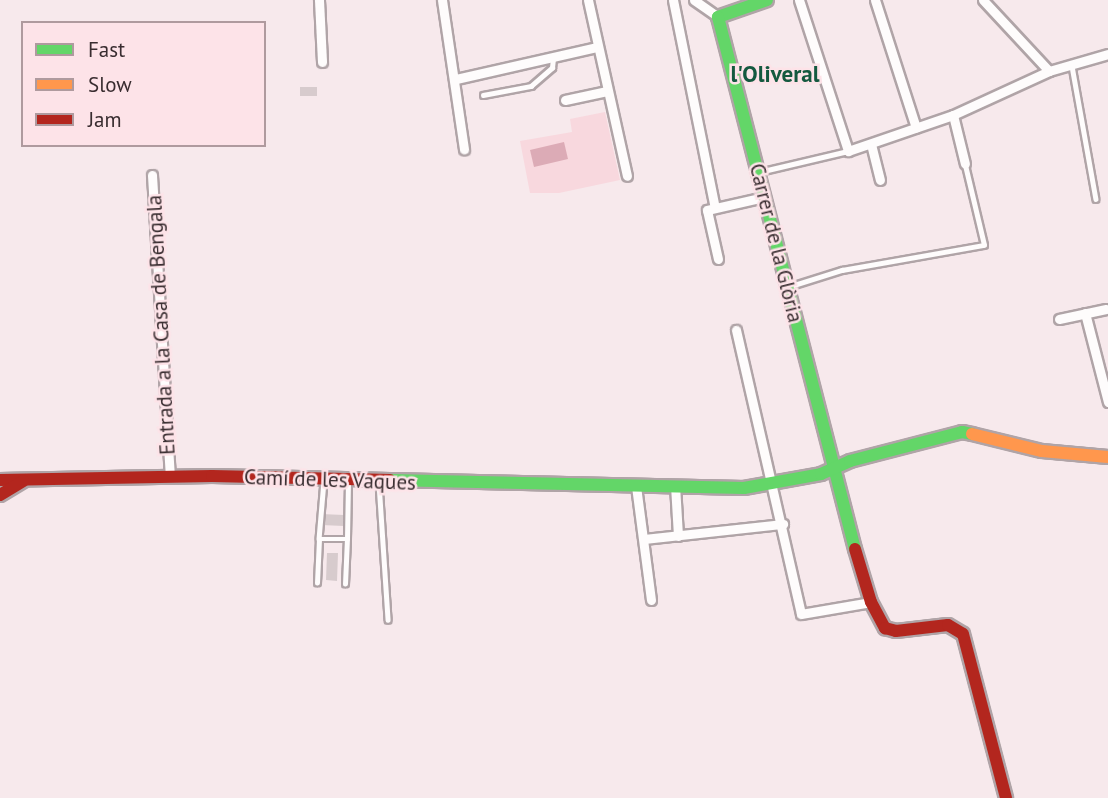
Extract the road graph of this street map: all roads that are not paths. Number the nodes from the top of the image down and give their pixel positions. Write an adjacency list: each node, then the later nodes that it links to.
1 (319, 0): 14 (street)
2 (442, 0): 17 (street)
3 (588, 0): 11 (street)
4 (673, 0): 33 (street)
5 (694, 0): 10 (street)
6 (766, 0): 10 (street)
7 (799, 0): 25 (street)
8 (876, 0): 22 (street)
9 (982, 0): 16 (street)
10 (718, 17): 27 (street, Carrer de la Glòria)
11 (597, 47): 13 (street); 18 (street)
12 (1108, 54): 15 (street)
13 (552, 57): 17 (street); 19 (lane)
14 (322, 62)
15 (1072, 66): 16 (street); 32 (lane)
16 (1049, 71): 21 (street)
17 (456, 79): 24 (street)
18 (607, 91): 20 (street); 29 (street)
19 (483, 95)
20 (565, 100)
21 (953, 115): 22 (street); 26 (street)
22 (916, 128): 23 (street)
23 (871, 144): 25 (street); 30 (street)
24 (464, 149)
25 (848, 151): 27 (lane)
26 (965, 164): 35 (lane)
27 (758, 172): 31 (street, Carrer de la Glòria)
28 (152, 175): 43 (street, Entrada a la Casa de Bengala)
29 (627, 176)
30 (880, 180)
31 (764, 197): 33 (street); 35 (street, Carrer de la Glòria)
32 (1096, 198)
33 (711, 209): 34 (street)
34 (718, 259)
35 (788, 287): 42 (street, Carrer de la Glòria)
36 (1106, 309): 37 (street)
37 (1085, 313): 38 (street); 40 (street)
38 (1059, 319)
39 (736, 330): 49 (street)
40 (1108, 402)
41 (1108, 457): 42 (street, Camí de les Vaques)
42 (835, 470): 49 (street, Camí de les Vaques); 61 (street, Carrer de la Glòria)
43 (170, 475): 45 (street, Camí de les Vaques); 46 (street, Camí de les Vaques)
44 (0, 480): 45 (street, Camí de les Vaques)
45 (23, 481): 52 (street, Camí de les Vaques)
46 (324, 481): 47 (street, Camí de les Vaques); 55 (lane)
47 (348, 481): 48 (street, Camí de les Vaques); 57 (lane)
48 (379, 482): 51 (street, Camí de les Vaques); 62 (lane)
49 (774, 484): 50 (street, Camí de les Vaques); 53 (street)
50 (675, 485): 51 (street, Camí de les Vaques); 54 (street)
51 (636, 486): 56 (street)
52 (0, 495)
53 (783, 524): 54 (street); 61 (street)
54 (678, 536): 56 (street)
55 (319, 539): 57 (lane); 58 (lane)
56 (644, 539): 60 (street)
57 (347, 540): 59 (lane)
58 (317, 583)
59 (345, 583)
60 (651, 600)
61 (871, 602): 63 (street, Carrer de la Glòria)
62 (388, 620)
63 (1006, 798)

